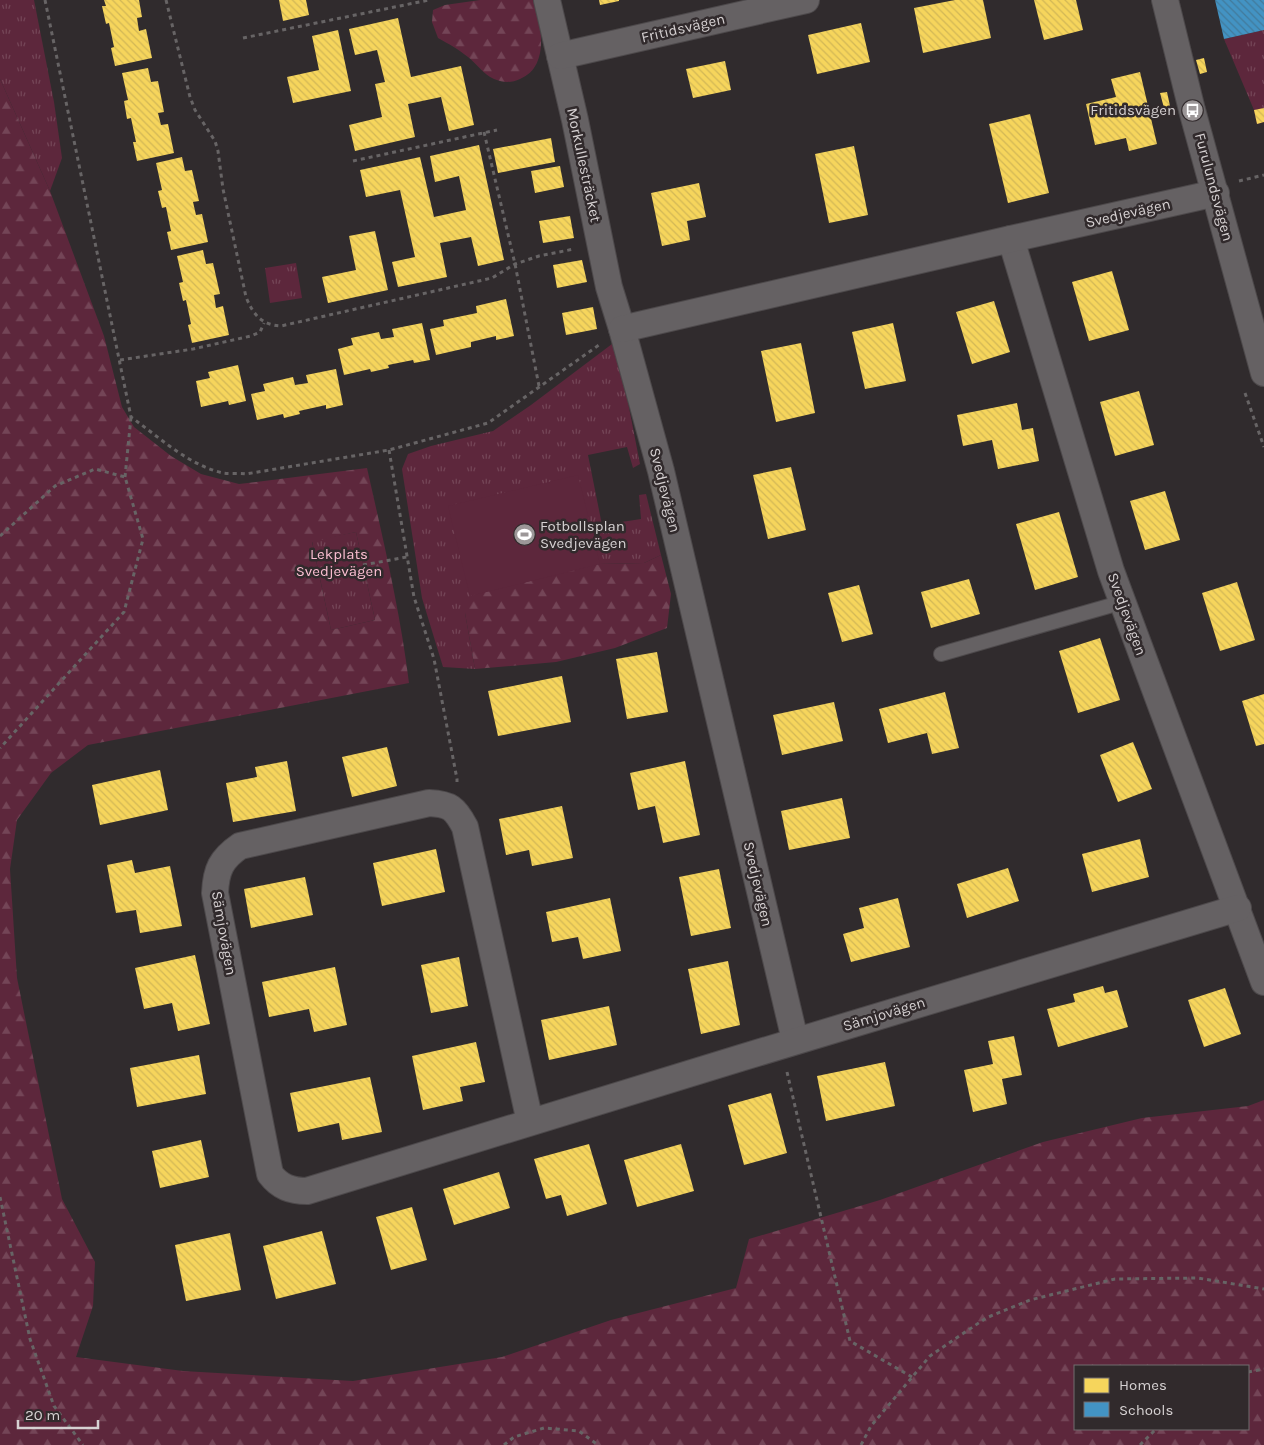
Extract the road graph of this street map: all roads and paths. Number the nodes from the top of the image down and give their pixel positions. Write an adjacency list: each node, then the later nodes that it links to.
1 (46, 0): 18 (path)
2 (166, 0): 16 (path)
3 (429, 0): 7 (path)
4 (547, 0): 8 (street, Morkullesträcket)
5 (806, 0): 8 (street, Fritidsvägen)
6 (1165, 0): 12 (street, Furulundsvägen)
7 (243, 38)
8 (560, 56): 14 (street, Morkullesträcket)
9 (497, 130): 10 (path)
10 (484, 132): 11 (path); 15 (path)
11 (353, 161)
12 (1216, 193): 13 (street, Svedjevägen); 19 (street, Furulundsvägen)
13 (1011, 239): 17 (street, Svedjevägen); 27 (street, Svedjevägen)
14 (602, 244): 15 (path); 17 (street, Morkullesträcket)
15 (515, 264): 16 (path); 20 (path)
16 (264, 322): 18 (path)
17 (622, 329): 20 (path); 33 (street, Svedjevägen)
18 (120, 360): 21 (path)
19 (1264, 374)
20 (539, 386): 22 (path)
21 (131, 416): 22 (path); 23 (path)
22 (389, 450): 25 (path)
23 (125, 477): 24 (path); 29 (path)
24 (0, 536)
25 (407, 557): 26 (path); 30 (path)
26 (363, 565)
27 (1123, 602): 28 (lane); 31 (street, Svedjevägen)
28 (941, 654)
29 (0, 748)
30 (452, 807): 34 (street); 34 (street, Sämjovägen)
31 (1238, 908): 32 (street, Svedjevägen); 33 (street, Sämjovägen)
32 (1264, 982)
33 (788, 1043): 34 (street, Sämjovägen); 39 (path)
34 (530, 1122)
35 (0, 1197): 41 (path)
36 (1264, 1289): 39 (path)
37 (1264, 1369): 38 (path)
38 (1249, 1372)
39 (912, 1377): 44 (path)
40 (1155, 1430): 45 (path)
41 (82, 1445)
42 (504, 1445): 43 (path)
43 (598, 1445)
44 (861, 1445)
45 (1140, 1445)

